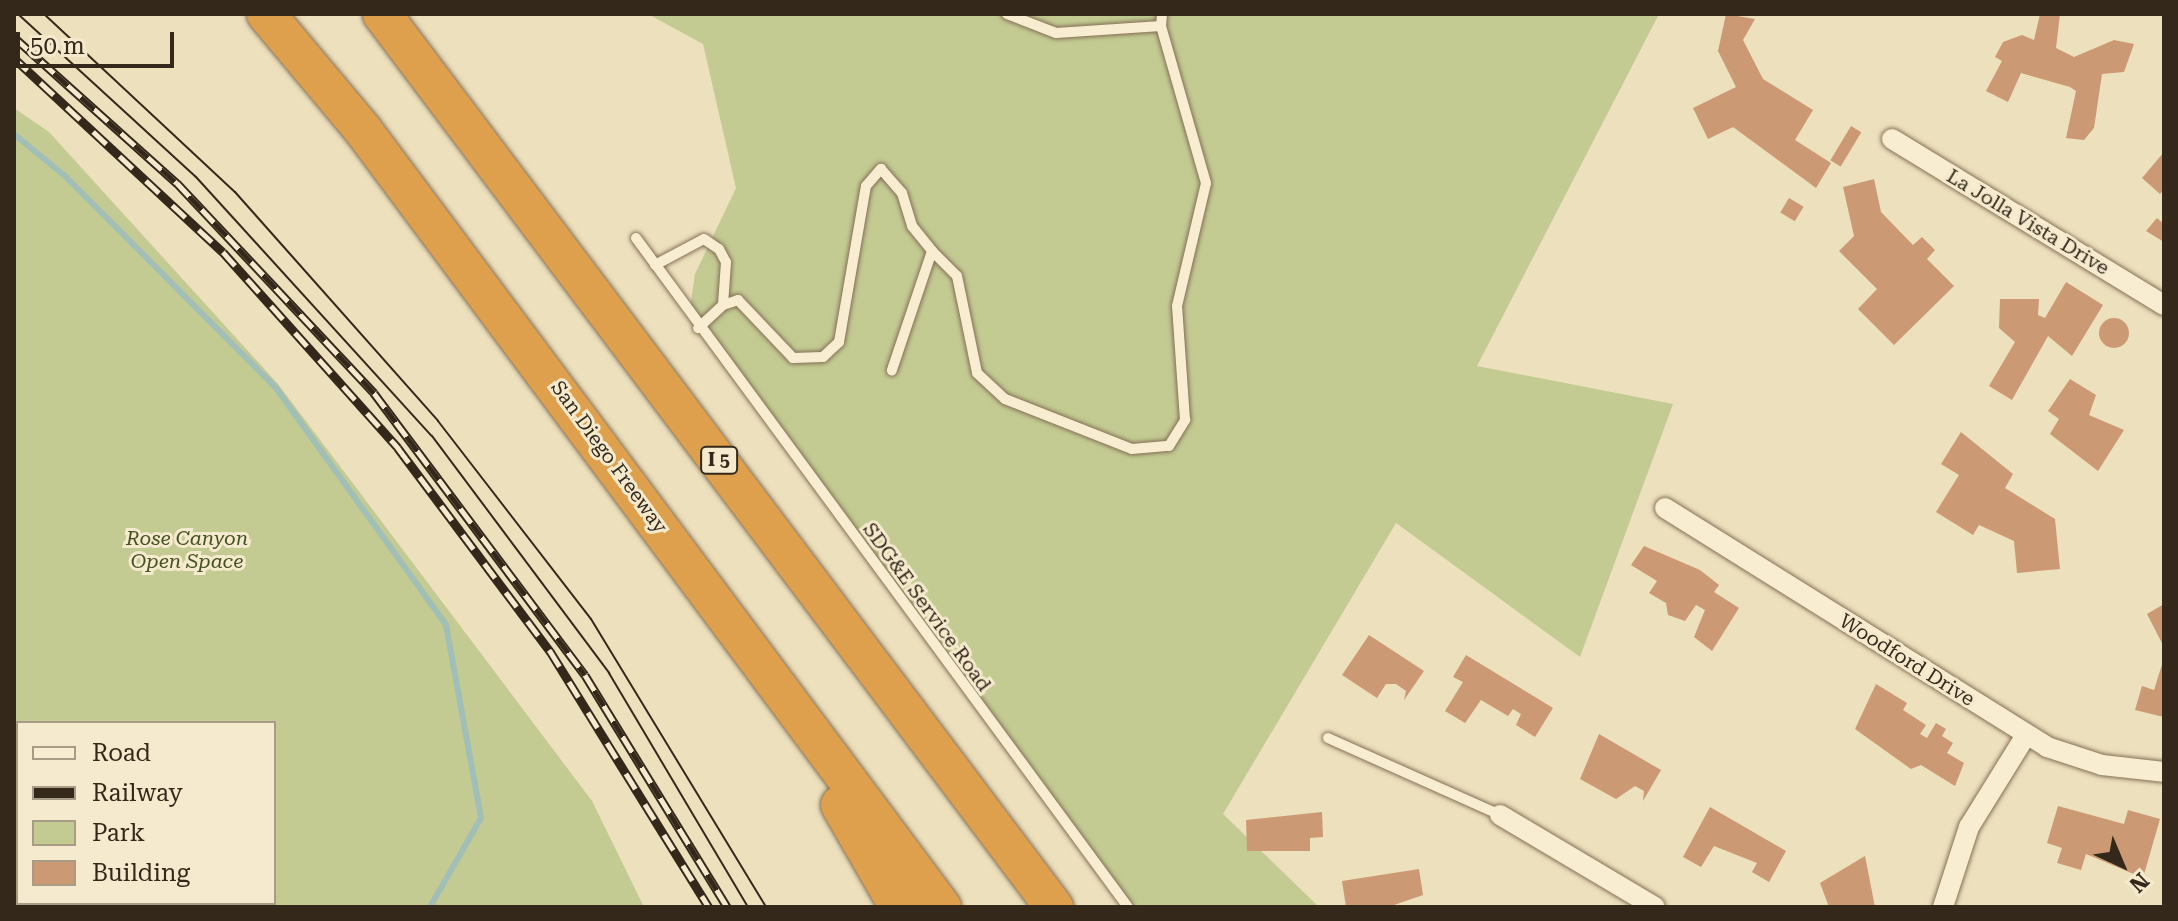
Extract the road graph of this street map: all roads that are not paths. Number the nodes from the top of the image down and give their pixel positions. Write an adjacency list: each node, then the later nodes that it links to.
1 (266, 14): 14 (highway, San Diego Freeway)
2 (382, 14): 22 (highway, I 5)
3 (1007, 14): 5 (lane)
4 (1162, 14): 5 (lane)
5 (1161, 26): 8 (lane)
6 (1892, 139): 11 (street, La Jolla Vista Drive)
7 (636, 238): 9 (lane, SDG&E Service Road)
8 (932, 251): 10 (lane); 13 (lane)
9 (655, 265): 10 (lane); 12 (lane, SDG&E Service Road)
10 (723, 305): 12 (lane)
11 (2164, 305)
12 (698, 328): 23 (lane, SDG&E Service Road)
13 (892, 370)
14 (618, 469): 20 (highway); 21 (highway, San Diego Freeway)
15 (1665, 508): 16 (street, Woodford Drive)
16 (2026, 735): 18 (street, Woodford Drive); 25 (street)
17 (1328, 738): 19 (lane)
18 (2164, 772)
19 (1500, 815): 24 (street)
20 (899, 907)
21 (942, 907)
22 (1054, 907)
23 (1128, 907)
24 (1655, 907)
25 (1943, 907)

